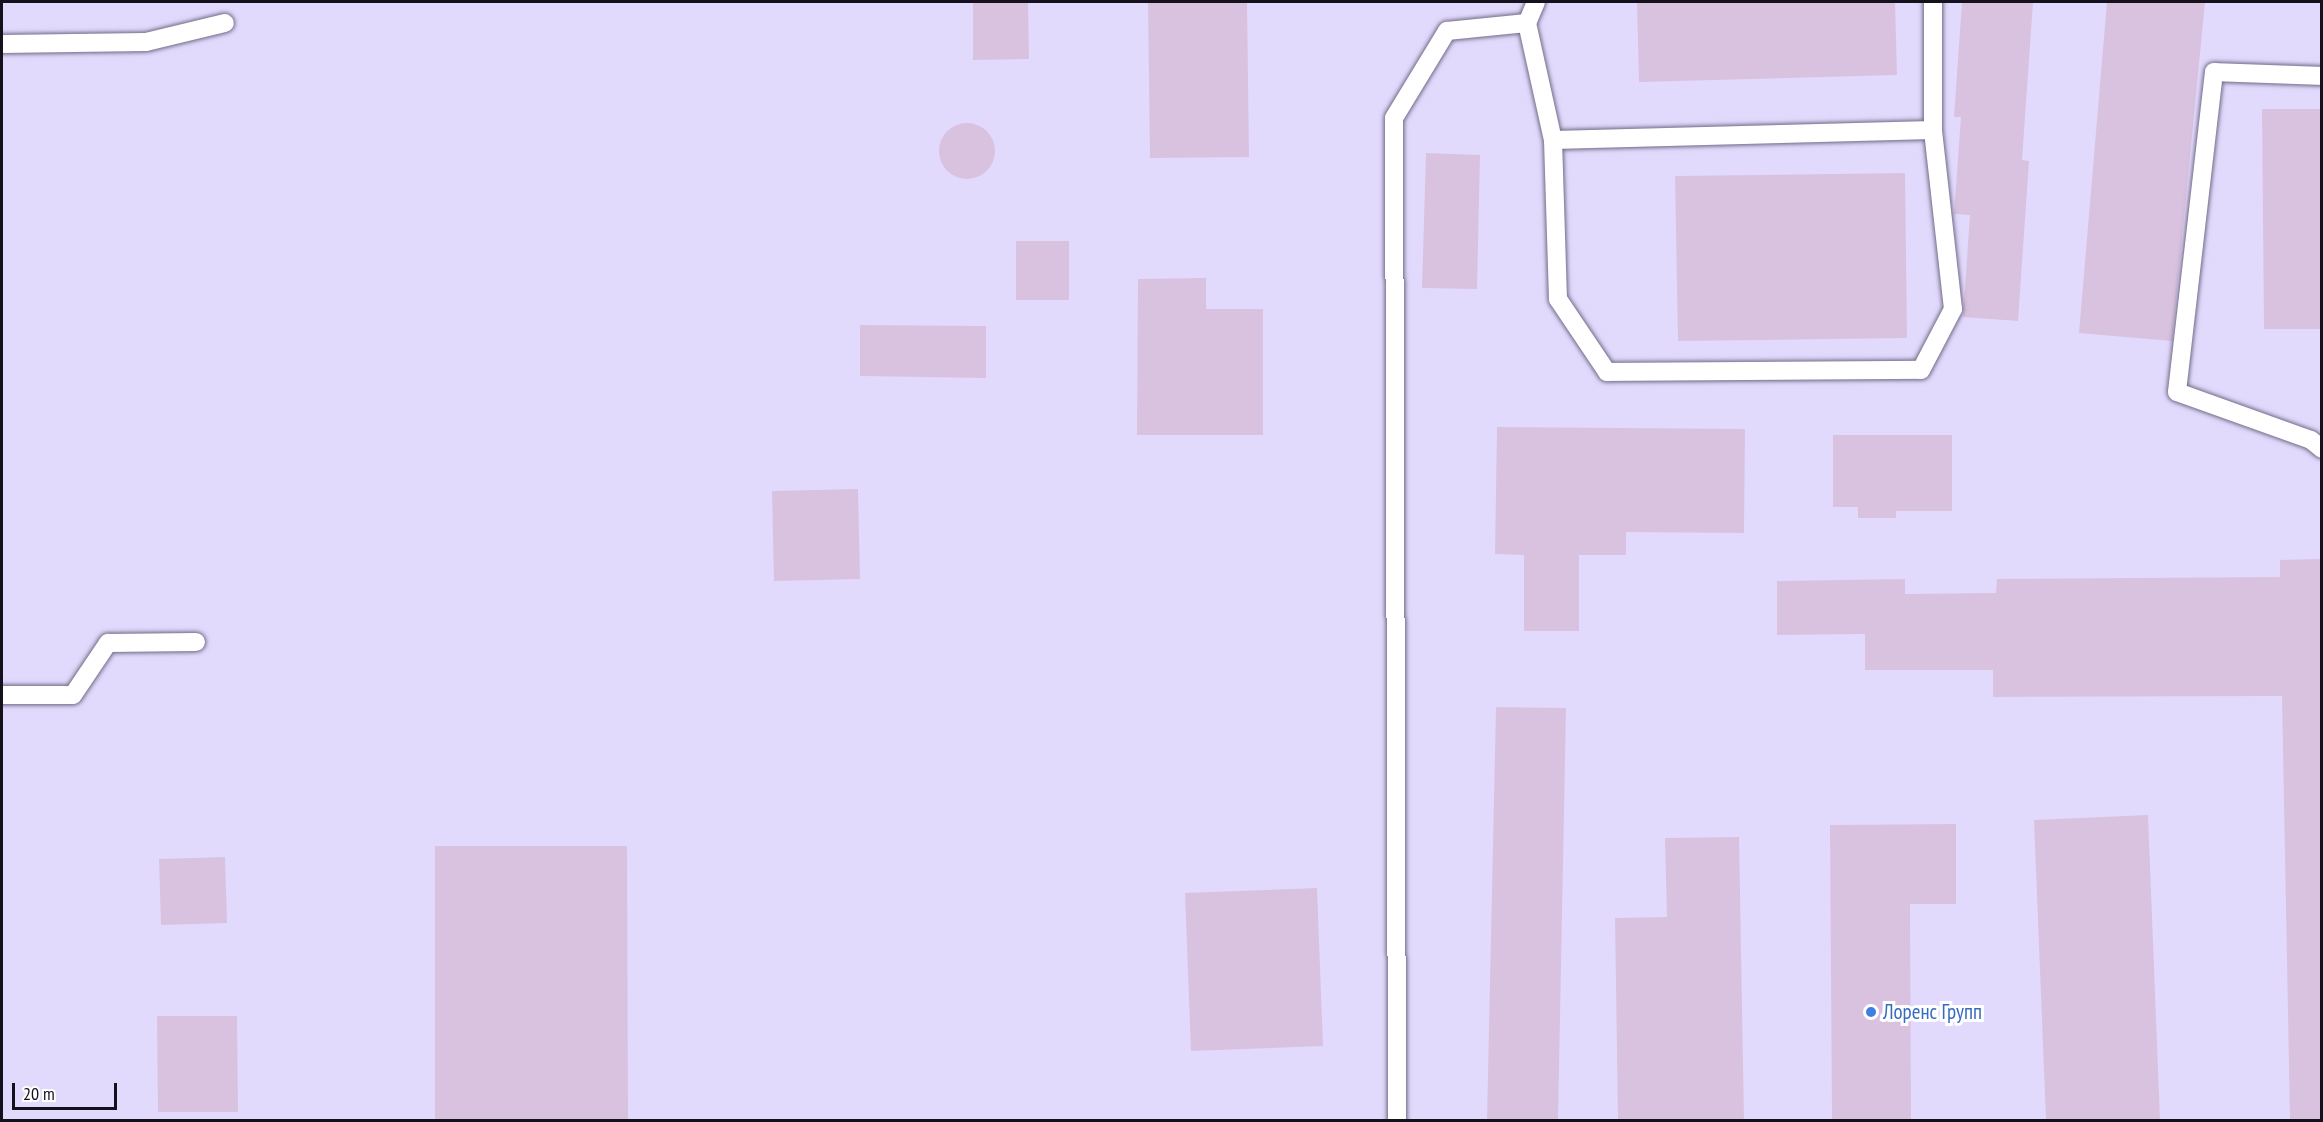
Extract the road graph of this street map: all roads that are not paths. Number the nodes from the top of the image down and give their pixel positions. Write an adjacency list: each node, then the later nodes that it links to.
1 (1536, 2): 3 (lane)
2 (1932, 2): 7 (lane)
3 (1527, 22): 8 (lane); 12 (lane)
4 (225, 23): 5 (lane)
5 (2, 44)
6 (2322, 76): 9 (lane)
7 (1933, 130): 8 (lane); 8 (lane)
8 (1553, 140)
9 (2322, 449)
10 (196, 642): 11 (lane)
11 (2, 695)
12 (1397, 1120)

